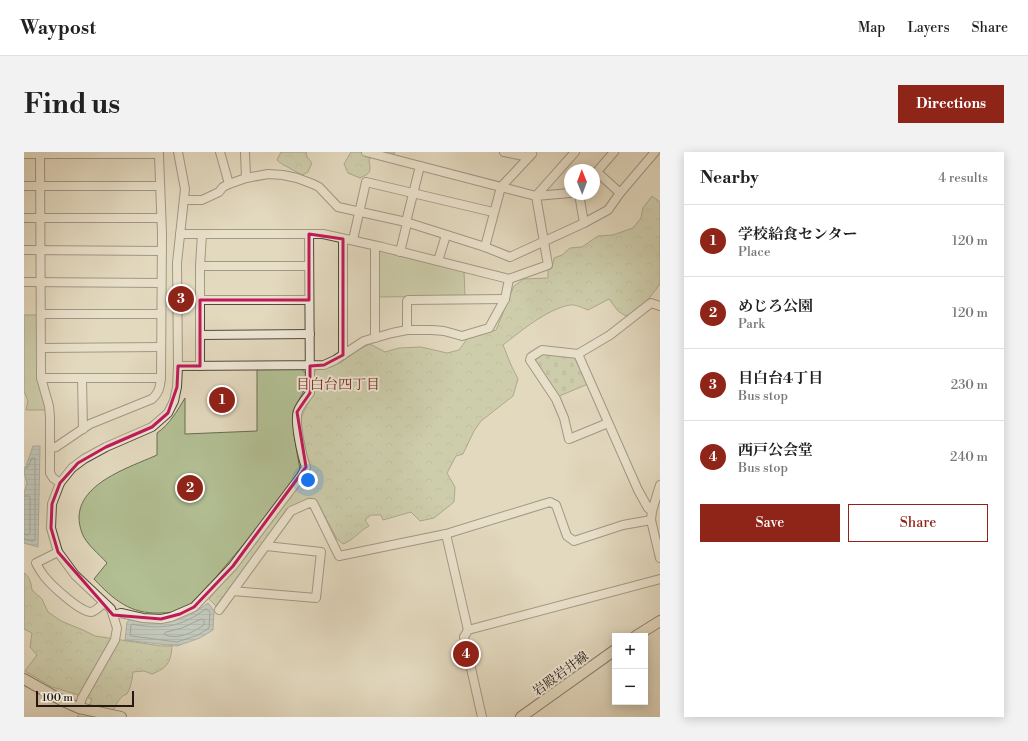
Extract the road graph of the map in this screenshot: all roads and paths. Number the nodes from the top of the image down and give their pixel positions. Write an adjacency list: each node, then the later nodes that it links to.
1 (178, 152): 25 (street)
2 (220, 152): 16 (street)
3 (245, 152): 15 (street)
4 (366, 152): 12 (street)
5 (504, 152): 11 (street)
6 (575, 152): 24 (street)
7 (614, 152): 13 (street)
8 (655, 152): 21 (street)
9 (40, 153): 10 (street); 18 (street); 19 (street)
10 (24, 154)
11 (531, 154): 20 (street)
12 (420, 166): 20 (street); 22 (street)
13 (600, 167)
14 (600, 177): 21 (street)
15 (246, 178): 16 (street); 27 (street)
16 (229, 184): 25 (street)
17 (24, 186): 18 (street)
18 (41, 186): 19 (street); 30 (street)
19 (160, 186): 31 (street)
20 (501, 187): 24 (street); 28 (street)
21 (620, 193): 33 (street)
22 (414, 194): 27 (street); 28 (street); 32 (street)
23 (564, 194): 24 (street)
24 (536, 196): 40 (street)
25 (184, 200): 34 (street)
26 (580, 200): 33 (street)
27 (360, 211): 32 (street); 39 (street)
28 (494, 212): 42 (street)
29 (24, 218): 30 (street)
30 (41, 218): 31 (street); 44 (street)
31 (160, 218): 45 (street)
32 (406, 223): 37 (street); 46 (street)
33 (584, 223): 40 (street)
34 (180, 234): 35 (street); 68 (street)
35 (202, 234): 36 (street); 48 (street)
36 (309, 234): 38 (street); 49 (street)
37 (446, 235): 42 (street); 47 (street)
38 (343, 239): 39 (street); 67 (street)
39 (353, 240): 41 (street)
40 (544, 241): 42 (street); 50 (street)
41 (375, 246): 46 (street); 63 (street)
42 (485, 247)
43 (24, 250): 44 (street)
44 (41, 250): 45 (street); 52 (street)
45 (162, 251): 53 (street)
46 (400, 252): 47 (street)
47 (438, 261): 50 (street)
48 (200, 266): 49 (street); 55 (street)
49 (309, 266): 56 (street)
50 (509, 279): 54 (street)
51 (24, 282): 52 (street)
52 (40, 282): 53 (street); 58 (street)
53 (161, 283): 59 (street)
54 (504, 299): 60 (street); 60 (street)
55 (200, 300): 56 (street); 62 (street)
56 (310, 300): 61 (street)
57 (660, 306): 66 (street)
58 (41, 314): 59 (street); 65 (street)
59 (161, 314): 64 (street)
60 (408, 330): 63 (street)
61 (310, 334): 62 (street); 70 (street)
62 (200, 335): 69 (street)
63 (375, 338): 67 (street)
64 (161, 347): 65 (street); 73 (street)
65 (41, 348): 71 (street)
66 (578, 354): 74 (street); 74 (street)
67 (343, 355): 70 (street)
68 (178, 366): 69 (street); 77 (street)
69 (200, 366): 70 (street)
70 (310, 366): 89 (street)
71 (41, 378): 72 (street); 76 (street)
72 (82, 378): 73 (street); 75 (street)
73 (161, 378): 75 (street)
74 (608, 423): 79 (street)
75 (83, 429): 76 (street)
76 (50, 448): 77 (street)
77 (60, 483): 83 (street)
78 (660, 485): 79 (street)
79 (651, 516): 80 (street); 81 (street)
80 (657, 532): 84 (street)
81 (446, 534): 82 (street); 91 (street)
82 (266, 546): 86 (street); 86 (street)
83 (58, 552): 87 (street); 87 (street)
84 (660, 558)
85 (660, 579): 91 (street)
86 (233, 591): 88 (street)
87 (104, 603): 89 (street)
88 (219, 610)
89 (114, 615): 95 (street)
90 (660, 621): 92 (main road)
91 (468, 630): 97 (street)
92 (641, 633)
93 (612, 652): 98 (main road, 岩殿岩井線)
94 (24, 679): 95 (main road)
95 (79, 708): 96 (main road)
96 (121, 717)
97 (482, 717)
98 (521, 717)

